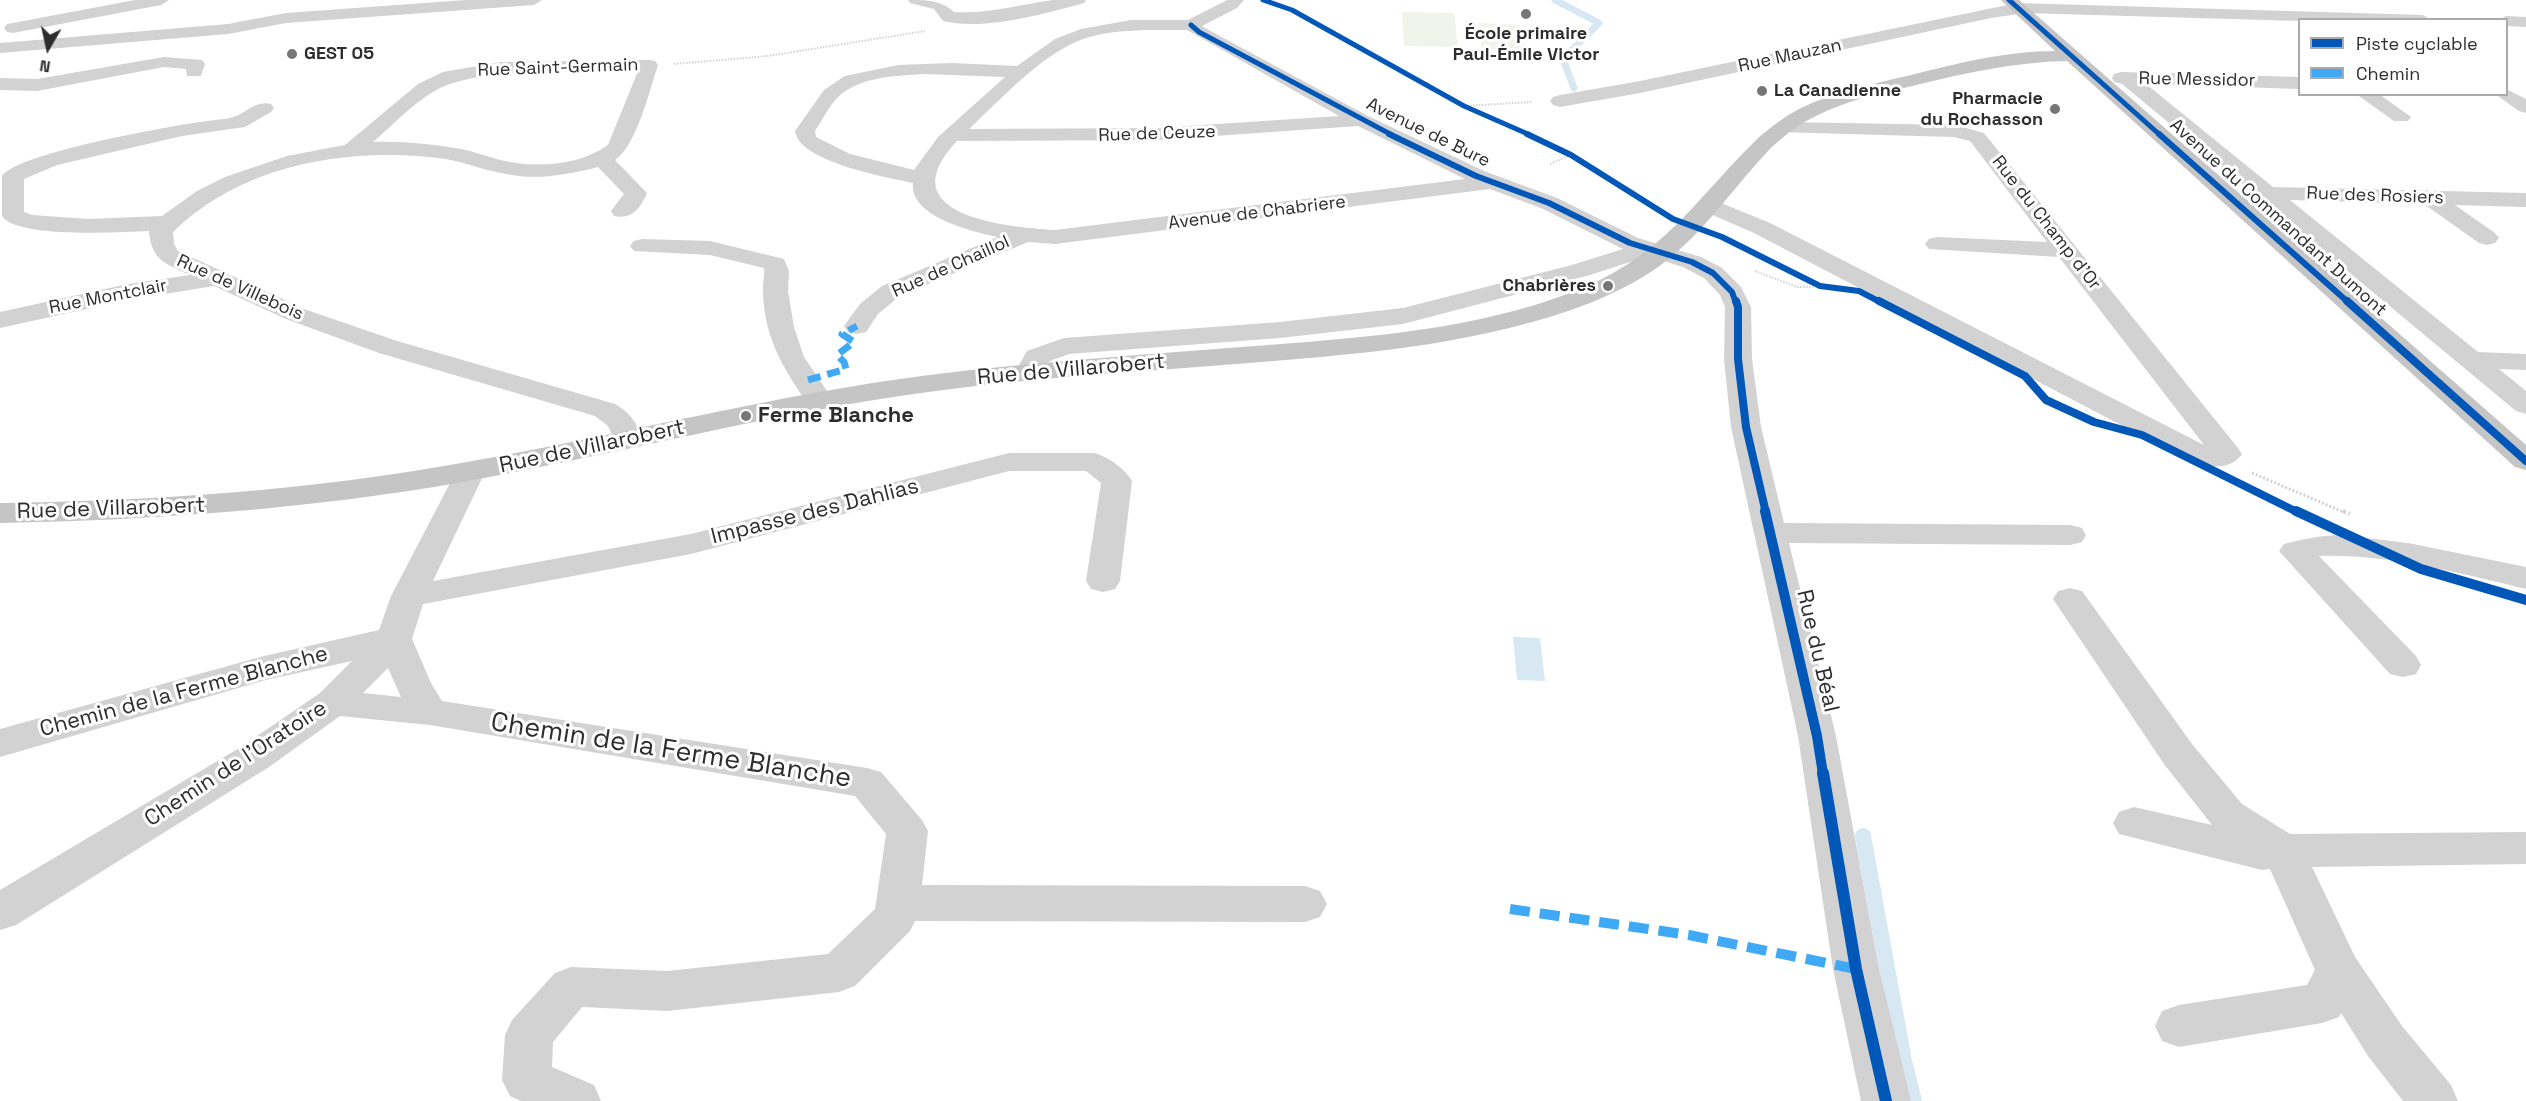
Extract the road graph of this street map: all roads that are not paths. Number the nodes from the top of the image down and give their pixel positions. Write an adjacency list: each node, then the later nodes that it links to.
1 (161, 0): 21 (street)
2 (519, 0): 3 (street); 14 (street)
3 (534, 0)
4 (916, 0): 5 (street)
5 (1078, 0)
6 (1236, 0): 20 (street)
7 (2198, 0): 12 (street)
8 (2341, 0): 16 (street)
9 (290, 1): 14 (street)
10 (2017, 7): 12 (street, Rue Mauzan); 24 (main road); 25 (main road, Avenue du Commandant Dumont); 39 (street, Rue Mauzan)
11 (226, 12): 19 (street)
12 (2217, 14): 15 (street, Rue Mauzan)
13 (191, 15): 22 (street)
14 (286, 18): 19 (street)
15 (2341, 18)
16 (2370, 18)
17 (2508, 21): 18 (street)
18 (2526, 22)
19 (256, 23): 23 (street)
20 (1191, 25): 29 (street); 45 (street, Avenue de Bure)
21 (0, 32)
22 (0, 42)
23 (0, 48)
24 (2046, 56): 25 (main road, Rue de Villarobert); 46 (main road, Rue de Villarobert)
25 (2070, 56): 31 (main road, Avenue du Commandant Dumont)
26 (0, 57): 30 (street)
27 (649, 65): 48 (street, Rue Saint-Germain); 49 (street, Rue de Villebois)
28 (195, 72): 30 (street)
29 (1021, 72): 47 (street); 50 (street)
30 (83, 77): 33 (street)
31 (2095, 78): 32 (street, Rue Messidor); 40 (main road, Avenue du Commandant Dumont)
32 (2128, 79): 36 (street, Rue Messidor); 43 (street)
33 (0, 84)
34 (2508, 88): 35 (street)
35 (2526, 88)
36 (2298, 92)
37 (2368, 96): 44 (street)
38 (2507, 96): 41 (street)
39 (1560, 101)
40 (2128, 107): 43 (street); 52 (main road, Avenue du Commandant Dumont)
41 (2526, 107)
42 (264, 108): 58 (street)
43 (2164, 108): 53 (street)
44 (2401, 117)
45 (1361, 120): 47 (street, Rue de Ceuze); 51 (street, Avenue de Bure)
46 (1782, 128): 56 (main road, Rue de Villarobert); 63 (street, Rue du Champ d'Or)
47 (953, 135): 50 (street)
48 (350, 151): 49 (street, Rue de Villebois); 58 (street, Rue de Villebois)
49 (601, 158): 57 (street)
50 (923, 179): 59 (street)
51 (1493, 182): 59 (street, Avenue de Chabriere); 64 (street, Avenue de Bure)
52 (2225, 192): 53 (street, Rue des Rosiers); 73 (main road, Avenue du Commandant Dumont)
53 (2268, 193): 54 (street, Rue des Rosiers); 68 (street)
54 (2430, 198): 55 (street, Rue des Rosiers); 60 (street)
55 (2526, 201)
56 (1708, 205): 63 (street, Rue du Champ d'Or); 64 (main road, Rue de Villarobert)
57 (622, 211)
58 (167, 223): 65 (street, Rue de Villebois)
59 (1021, 236): 67 (street, Rue de Chaillol)
60 (2487, 238)
61 (1937, 244): 63 (street)
62 (642, 246): 70 (street)
63 (2068, 250)
64 (1653, 251): 70 (main road, Rue de Villarobert); 76 (street, Rue du Béal)
65 (217, 278): 66 (street, Rue Montclair); 72 (street, Rue de Villebois)
66 (0, 320)
67 (857, 326)
68 (2470, 360): 69 (street); 71 (street)
69 (2526, 362)
70 (820, 401): 72 (main road, Rue de Villarobert)
71 (2526, 405)
72 (627, 439): 74 (main road, Rue de Villarobert)
73 (2526, 460)
74 (470, 472): 75 (main road, Rue de Villarobert); 80 (street, Chemin de l'Oratoire)
75 (0, 513)
76 (1770, 532): 77 (street); 96 (street, Rue du Béal)
77 (2070, 535)
78 (2526, 578): 83 (street)
79 (1103, 581): 80 (street, Impasse des Dahlias)
80 (408, 596): 82 (street, Chemin de l'Oratoire)
81 (2070, 599): 89 (street)
82 (394, 639): 84 (street, Chemin de l'Oratoire); 85 (street); 86 (street, Chemin de la Ferme Blanche)
83 (2403, 665)
84 (333, 702): 85 (street, Chemin de la Ferme Blanche); 92 (street, Chemin de l'Oratoire)
85 (430, 712): 90 (street, Chemin de la Ferme Blanche)
86 (0, 743)
87 (2133, 823): 89 (street)
88 (2526, 848): 89 (street)
89 (2283, 851): 93 (street)
90 (898, 903): 91 (street); 95 (street, Chemin de la Ferme Blanche)
91 (1305, 904)
92 (0, 912)
93 (2338, 970): 94 (street); 97 (street)
94 (2179, 1026)
95 (576, 1101)
96 (1886, 1101)
97 (2433, 1101)

